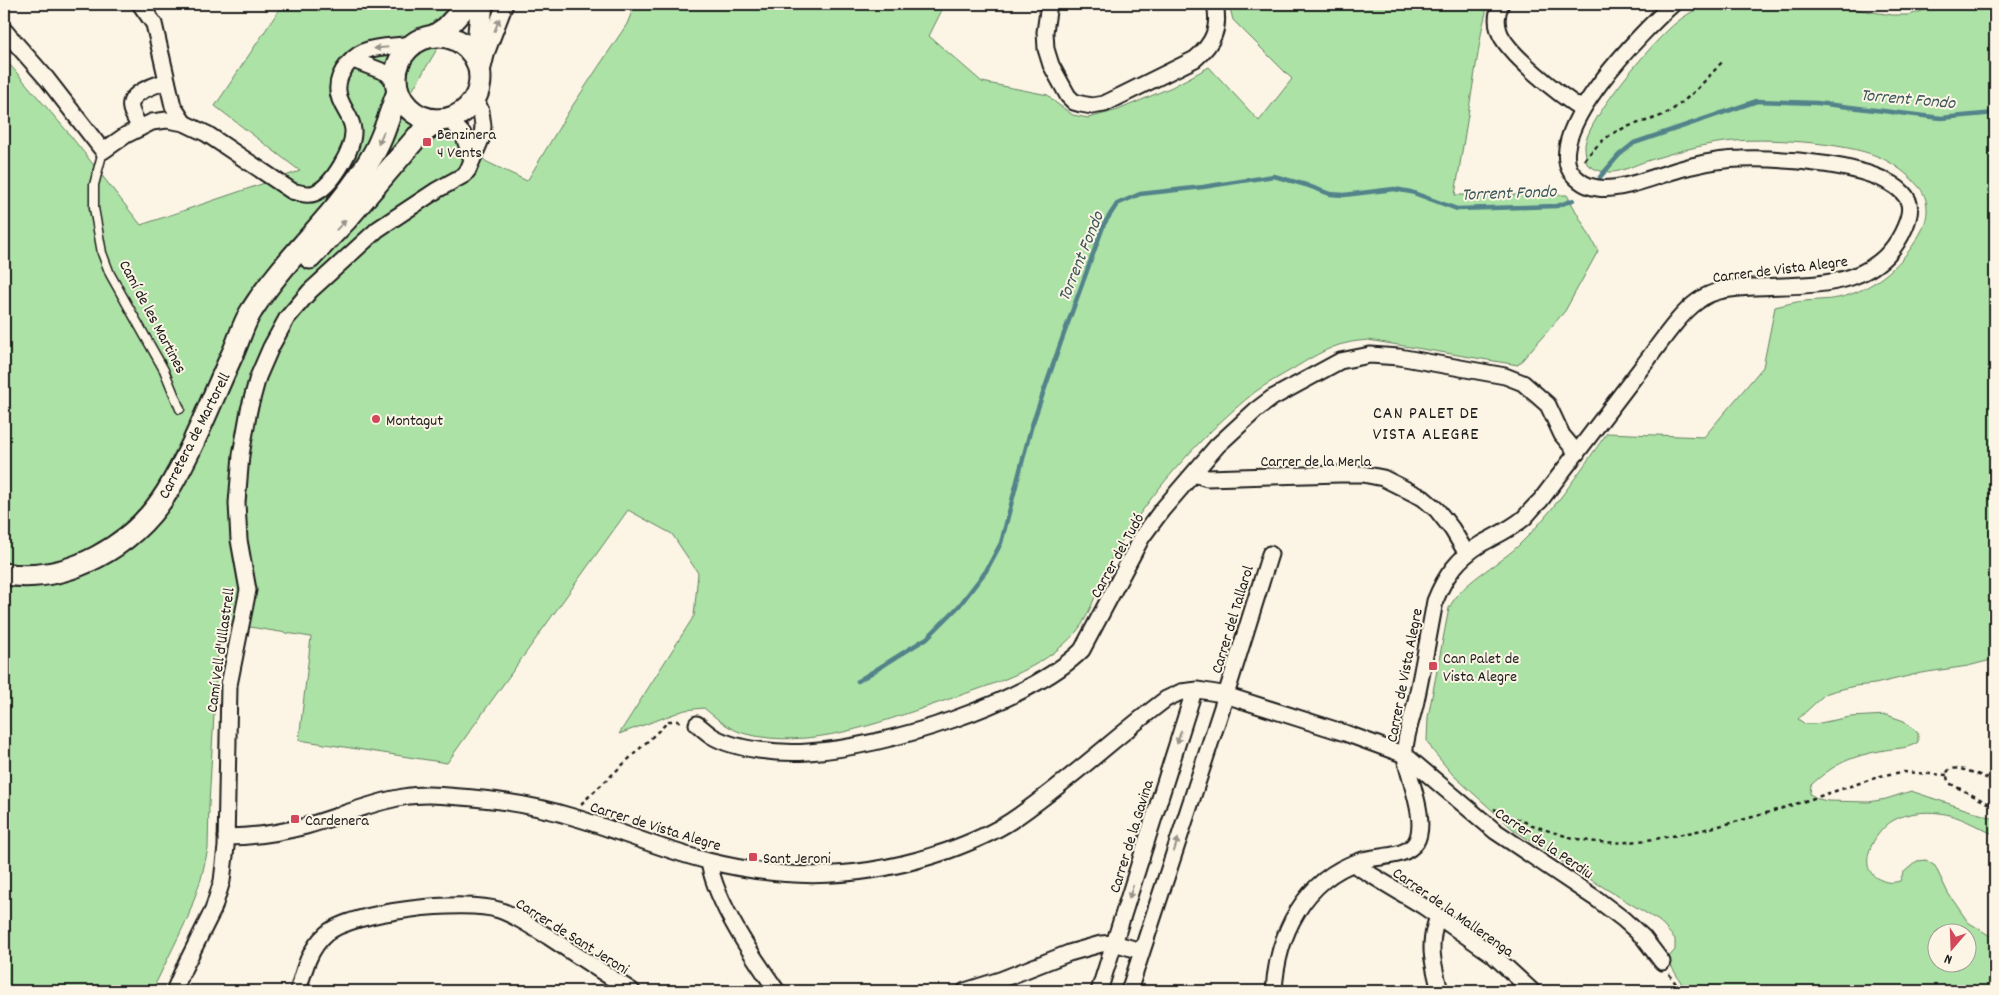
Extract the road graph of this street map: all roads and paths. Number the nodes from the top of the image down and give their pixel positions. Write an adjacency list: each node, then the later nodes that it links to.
1 (140, 4): 15 (street)
2 (468, 4): 10 (main road)
3 (482, 4): 14 (main road)
4 (506, 4): 14 (street, one-way to 4)
5 (1049, 4): 6 (street)
6 (1215, 4)
7 (1501, 4): 17 (street)
8 (1673, 4): 17 (street)
9 (4, 30): 21 (street)
10 (434, 36): 11 (main road); 14 (main road)
11 (413, 44): 12 (street, one-way to 12); 16 (main road, Carretera de Martorell)
12 (353, 60): 16 (street); 19 (street)
13 (1722, 62): 23 (path)
14 (477, 79): 18 (main road, Carretera de Martorell); 22 (street, Camí Vell d'Ullastrell)
15 (167, 80): 19 (street); 20 (street)
16 (397, 87): 18 (main road); 24 (main road, Carretera de Martorell, one-way to 24)
17 (1582, 109): 23 (street)
18 (444, 120): 22 (street); 24 (main road, Carretera de Martorell, one-way to 18)
19 (184, 123): 20 (street)
20 (140, 128): 21 (street)
21 (103, 151): 25 (lane, Camí de les Martines)
22 (472, 160): 40 (street, Camí Vell d'Ullastrell)
23 (1571, 171): 26 (street, Carrer de Vista Alegre)
24 (240, 340): 30 (main road, Carretera de Martorell)
25 (180, 409)
26 (1577, 453): 27 (street, Carrer del Tudó); 29 (street, Carrer de Vista Alegre)
27 (1194, 474): 29 (street, Carrer de la Merla); 33 (street, Carrer del Tudó)
28 (1270, 554): 32 (street, Carrer del Tallarol)
29 (1468, 554): 34 (street, Carrer de Vista Alegre)
30 (4, 574)
31 (1194, 691): 32 (street, Carrer de Vista Alegre); 41 (street, Carrer de Vista Alegre); 44 (street, Carrer de la Gavina, one-way to 44)
32 (1226, 695): 34 (street, Carrer de Vista Alegre); 45 (street, one-way to 32)
33 (697, 724): 39 (path)
34 (1405, 755): 42 (street); 46 (street, Carrer de la Perdiu)
35 (1947, 775): 36 (path); 37 (path); 38 (path)
36 (1995, 782)
37 (1995, 807)
38 (1491, 808)
39 (577, 810)
40 (226, 837): 41 (street, Carrer de Vista Alegre); 47 (street, Camí Vell d'Ullastrell)
41 (709, 862): 50 (street)
42 (1353, 864): 43 (street, Carrer de la Mallerenga); 54 (street)
43 (1438, 917): 55 (street); 56 (street, Carrer de la Mallerenga)
44 (1114, 943): 45 (street); 51 (street); 52 (street, Carrer de la Gavina)
45 (1141, 951): 53 (street)
46 (1662, 962): 57 (path)
47 (174, 991)
48 (298, 991): 49 (street, Carrer de Sant Jeroni)
49 (632, 991)
50 (777, 991)
51 (965, 991)
52 (1099, 991)
53 (1129, 991)
54 (1274, 991)
55 (1440, 991)
56 (1532, 991)
57 (1681, 991)

